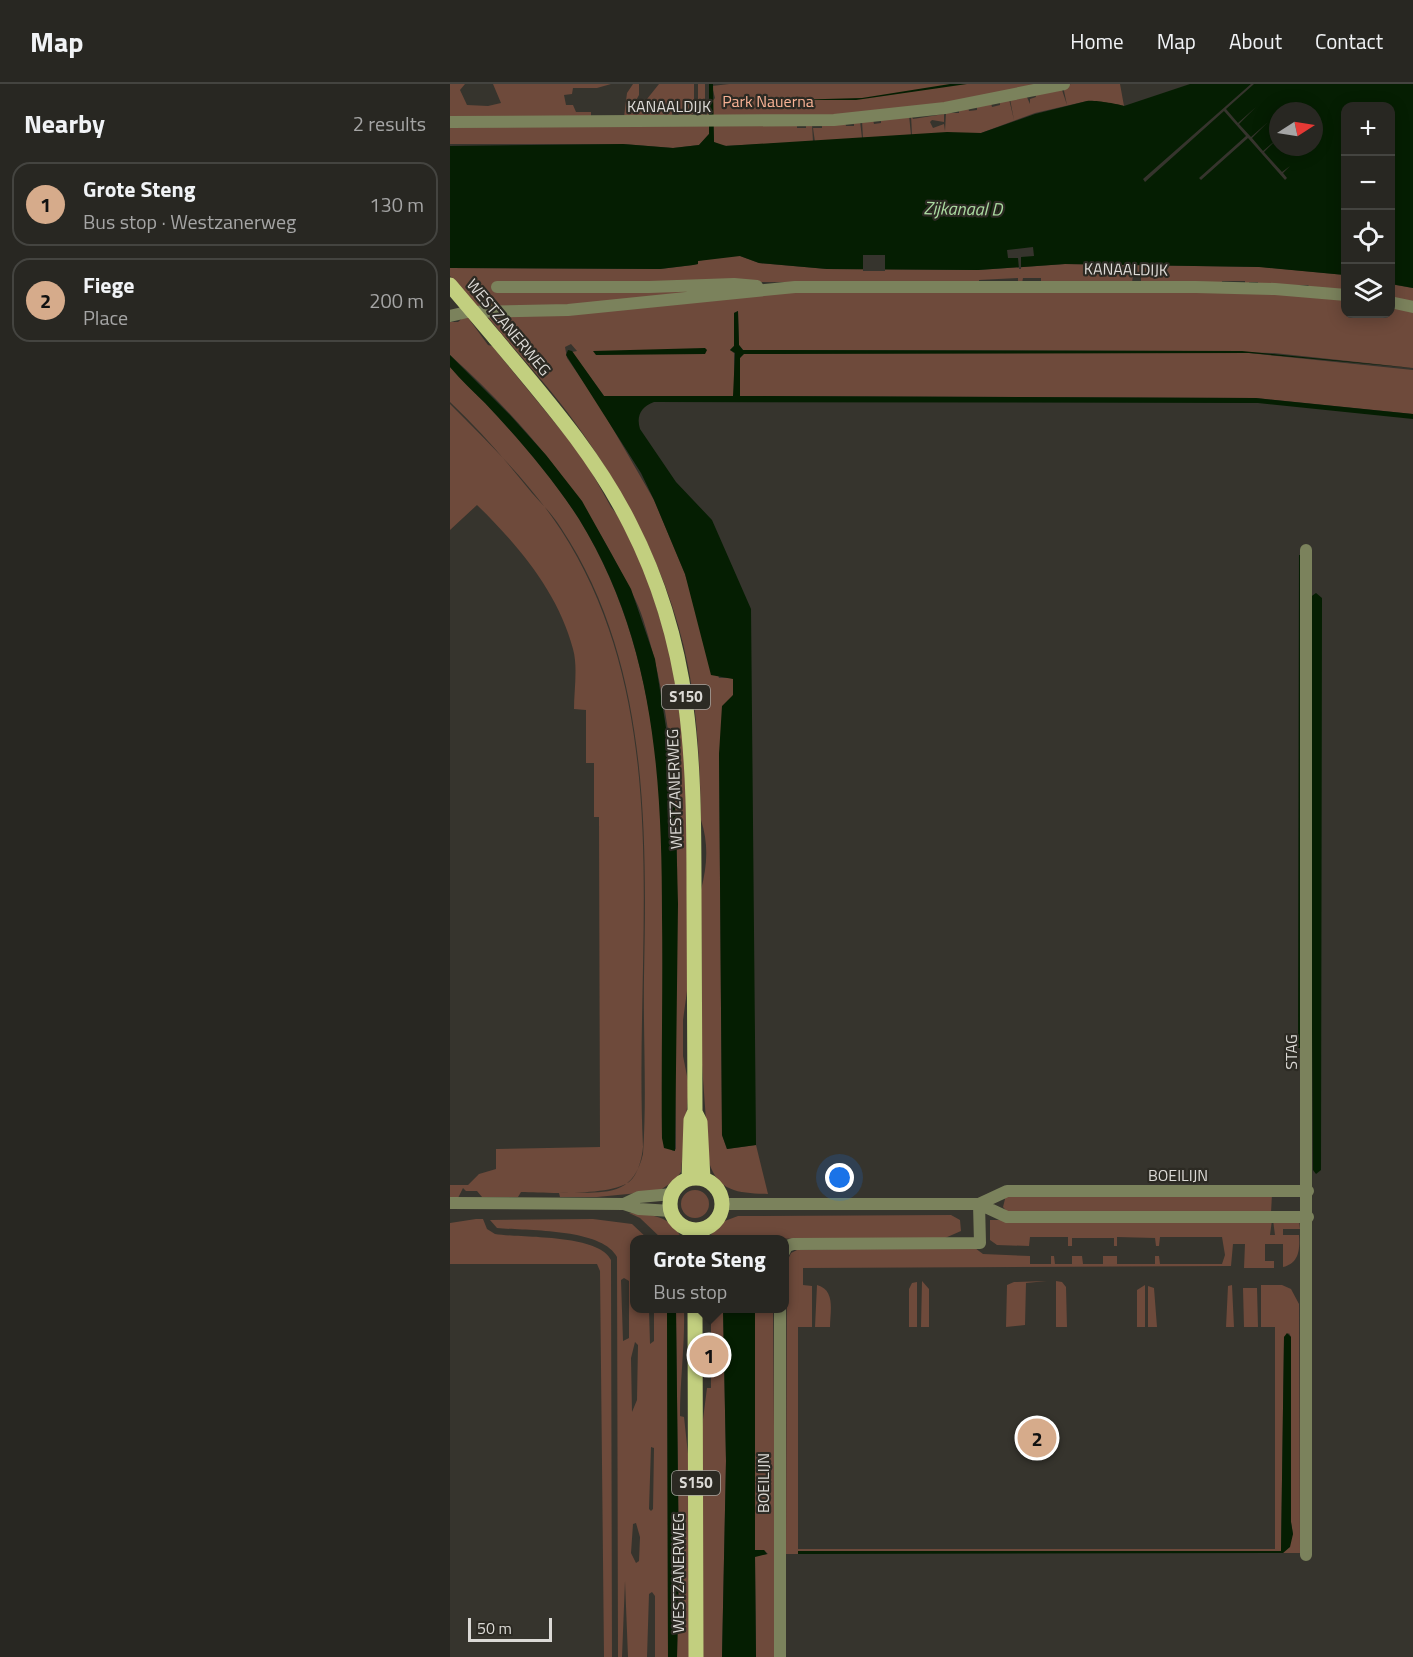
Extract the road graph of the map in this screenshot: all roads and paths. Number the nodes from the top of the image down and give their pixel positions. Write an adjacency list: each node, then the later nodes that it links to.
1 (1064, 84): 2 (street, KANAALDIJK)
2 (450, 122)
3 (450, 285): 11 (main road, WESTZANERWEG / S150, bridge)
4 (497, 287): 5 (street, KANAALDIJK)
5 (763, 290): 6 (street, KANAALDIJK); 9 (street, KANAALDIJK)
6 (1341, 295)
7 (1395, 303): 8 (street)
8 (1413, 307)
9 (450, 316)
10 (1306, 550): 12 (street, STAG)
11 (696, 1179): 13 (main road); 16 (main road)
12 (1308, 1191): 17 (street, BOEILIJN); 19 (street, STAG)
13 (672, 1194): 15 (street); 18 (main road)
14 (450, 1203): 15 (street)
15 (624, 1204): 18 (street)
16 (721, 1204): 17 (street, BOEILIJN); 21 (main road)
17 (979, 1204): 19 (street, BOEILIJN); 22 (street)
18 (671, 1211): 20 (main road)
19 (1308, 1217): 25 (street, STAG)
20 (684, 1232): 21 (main road)
21 (705, 1233)
22 (789, 1245)
23 (695, 1313): 26 (main road, WESTZANERWEG / S150)
24 (780, 1313): 27 (street, BOEILIJN)
25 (1306, 1555)
26 (696, 1657)
27 (780, 1657)

